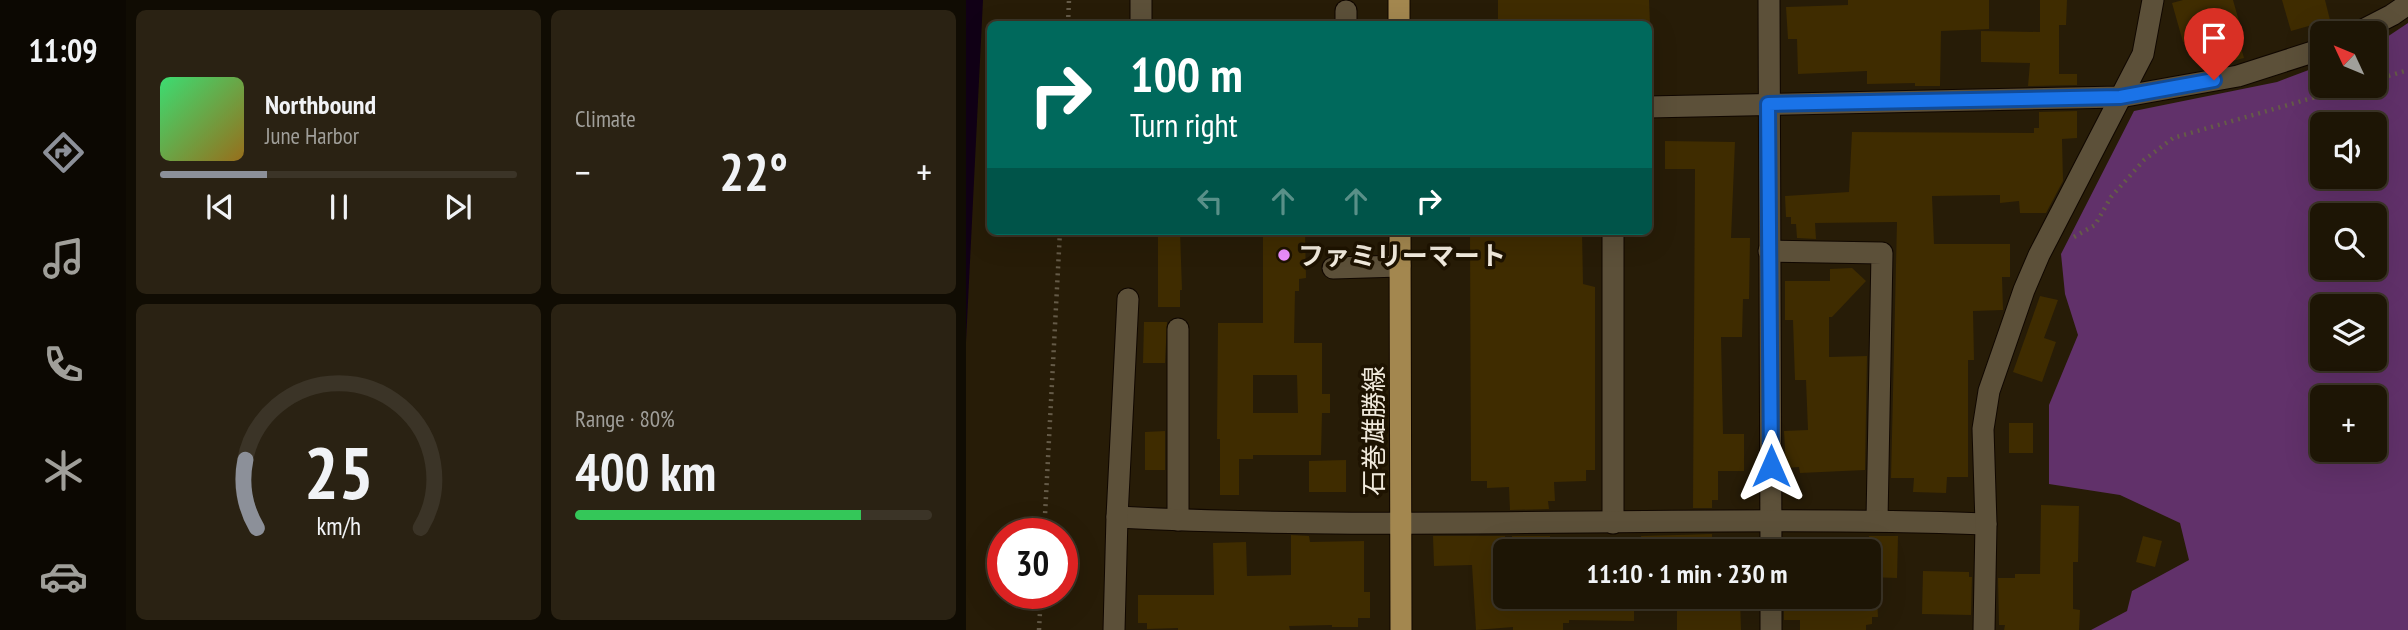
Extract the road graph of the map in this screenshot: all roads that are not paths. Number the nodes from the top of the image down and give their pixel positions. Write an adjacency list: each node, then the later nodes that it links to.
1 (1141, 0): 6 (street)
2 (1399, 0): 7 (main road)
3 (1769, 0): 11 (street)
4 (2152, 0): 10 (street)
5 (2408, 4): 8 (street)
6 (1141, 21)
7 (1399, 21)
8 (2378, 21)
9 (2310, 53): 10 (street)
10 (2120, 97): 11 (street); 26 (street)
11 (1768, 104): 12 (street); 15 (street)
12 (1652, 107)
13 (1400, 235): 16 (main road, 石巻雄勝線)
14 (1613, 235): 25 (street)
15 (1769, 251): 22 (street); 23 (street)
16 (1400, 266): 17 (street); 24 (main road, 石巻雄勝線)
17 (1333, 268)
18 (1128, 299): 20 (street)
19 (1178, 329): 21 (street)
20 (1116, 517): 21 (street); 29 (street)
21 (1178, 520): 24 (street)
22 (1772, 520): 23 (street); 25 (street); 27 (street)
23 (1877, 520): 26 (street)
24 (1401, 522): 25 (street); 30 (main road, 石巻雄勝線)
25 (1613, 523)
26 (1986, 524): 32 (street)
27 (1771, 539)
28 (1771, 609): 31 (street)
29 (1114, 630)
30 (1401, 630)
31 (1770, 630)
32 (1984, 630)

